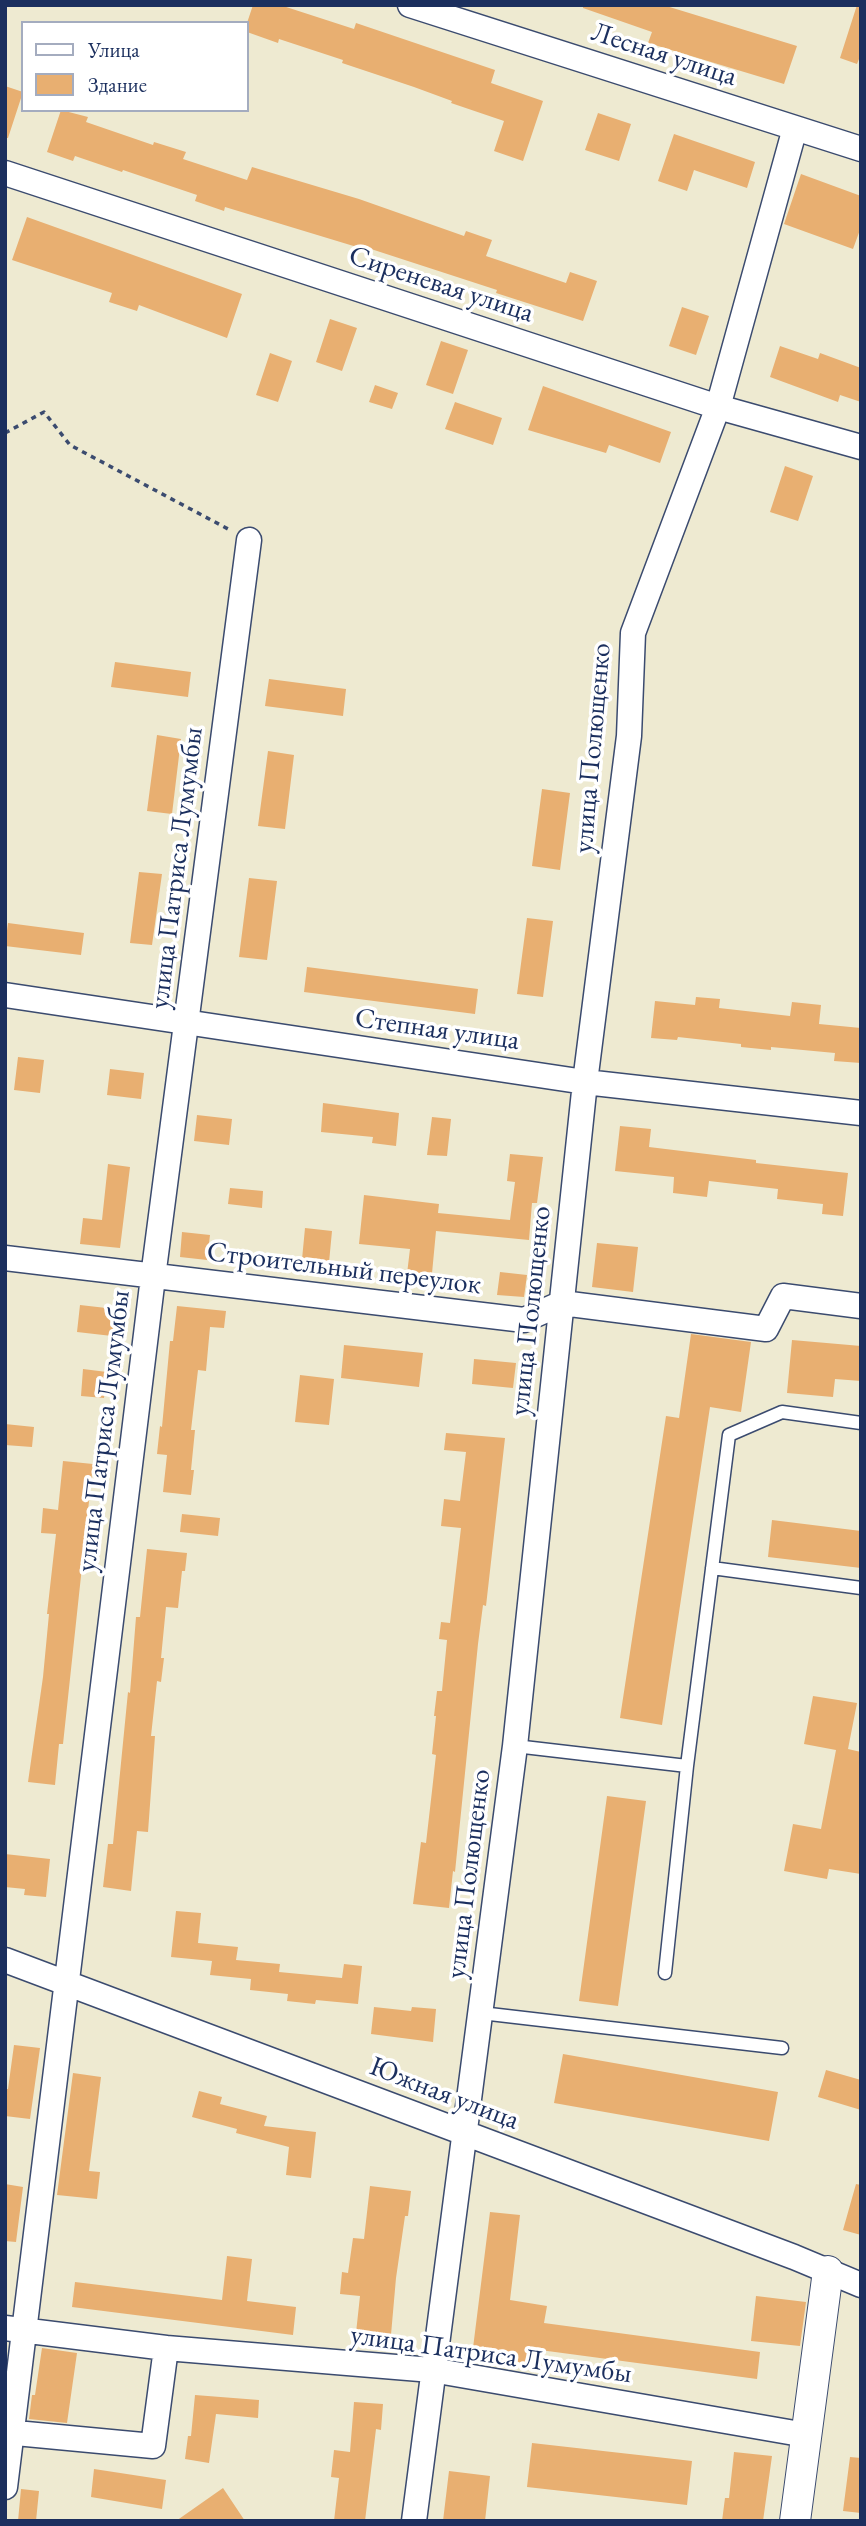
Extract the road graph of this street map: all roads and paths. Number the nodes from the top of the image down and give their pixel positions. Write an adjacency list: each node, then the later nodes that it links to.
1 (410, 5): 2 (street, Лесная улица)
2 (795, 128): 3 (street, Лесная улица); 5 (street, улица Полющенко)
3 (861, 149)
4 (5, 173): 5 (street, Сиреневая улица)
5 (718, 407): 7 (street, Сиреневая улица); 11 (street, улица Полющенко)
6 (5, 433): 8 (path)
7 (861, 447)
8 (249, 540): 10 (street, улица Патриса Лумумбы)
9 (5, 995): 10 (street, Степная улица)
10 (188, 1023): 11 (street, Степная улица); 14 (street, улица Патриса Лумумбы)
11 (585, 1082): 12 (street, Степная улица); 15 (street, улица Полющенко)
12 (861, 1113)
13 (5, 1258): 14 (street, Строительный переулок)
14 (153, 1277): 15 (street, Строительный переулок); 24 (street, улица Патриса Лумумбы)
15 (562, 1303): 16 (street); 20 (street, улица Полющенко)
16 (861, 1307)
17 (861, 1423): 18 (lane)
18 (712, 1568): 19 (lane); 21 (lane)
19 (861, 1588)
20 (515, 1746): 21 (lane); 25 (street, улица Полющенко)
21 (687, 1766): 23 (lane)
22 (5, 1960): 24 (street, Южная улица)
23 (665, 1973)
24 (68, 1984): 27 (street, Южная улица); 30 (street, улица Патриса Лумумбы)
25 (481, 2012): 26 (lane); 27 (street, улица Полющенко)
26 (782, 2048)
27 (463, 2133): 28 (street, Южная улица); 32 (street, улица Полющенко)
28 (828, 2271): 29 (street, Южная улица); 34 (street)
29 (861, 2285)
30 (15, 2329): 31 (street, улица Патриса Лумумбы); 33 (street, улица Патриса Лумумбы)
31 (166, 2348): 32 (street, улица Патриса Лумумбы); 33 (street)
32 (432, 2370): 34 (street, улица Патриса Лумумбы); 36 (street, улица Полющенко)
33 (9, 2432): 35 (street, улица Патриса Лумумбы)
34 (806, 2434): 37 (street)
35 (5, 2487)
36 (414, 2521)
37 (795, 2521)

